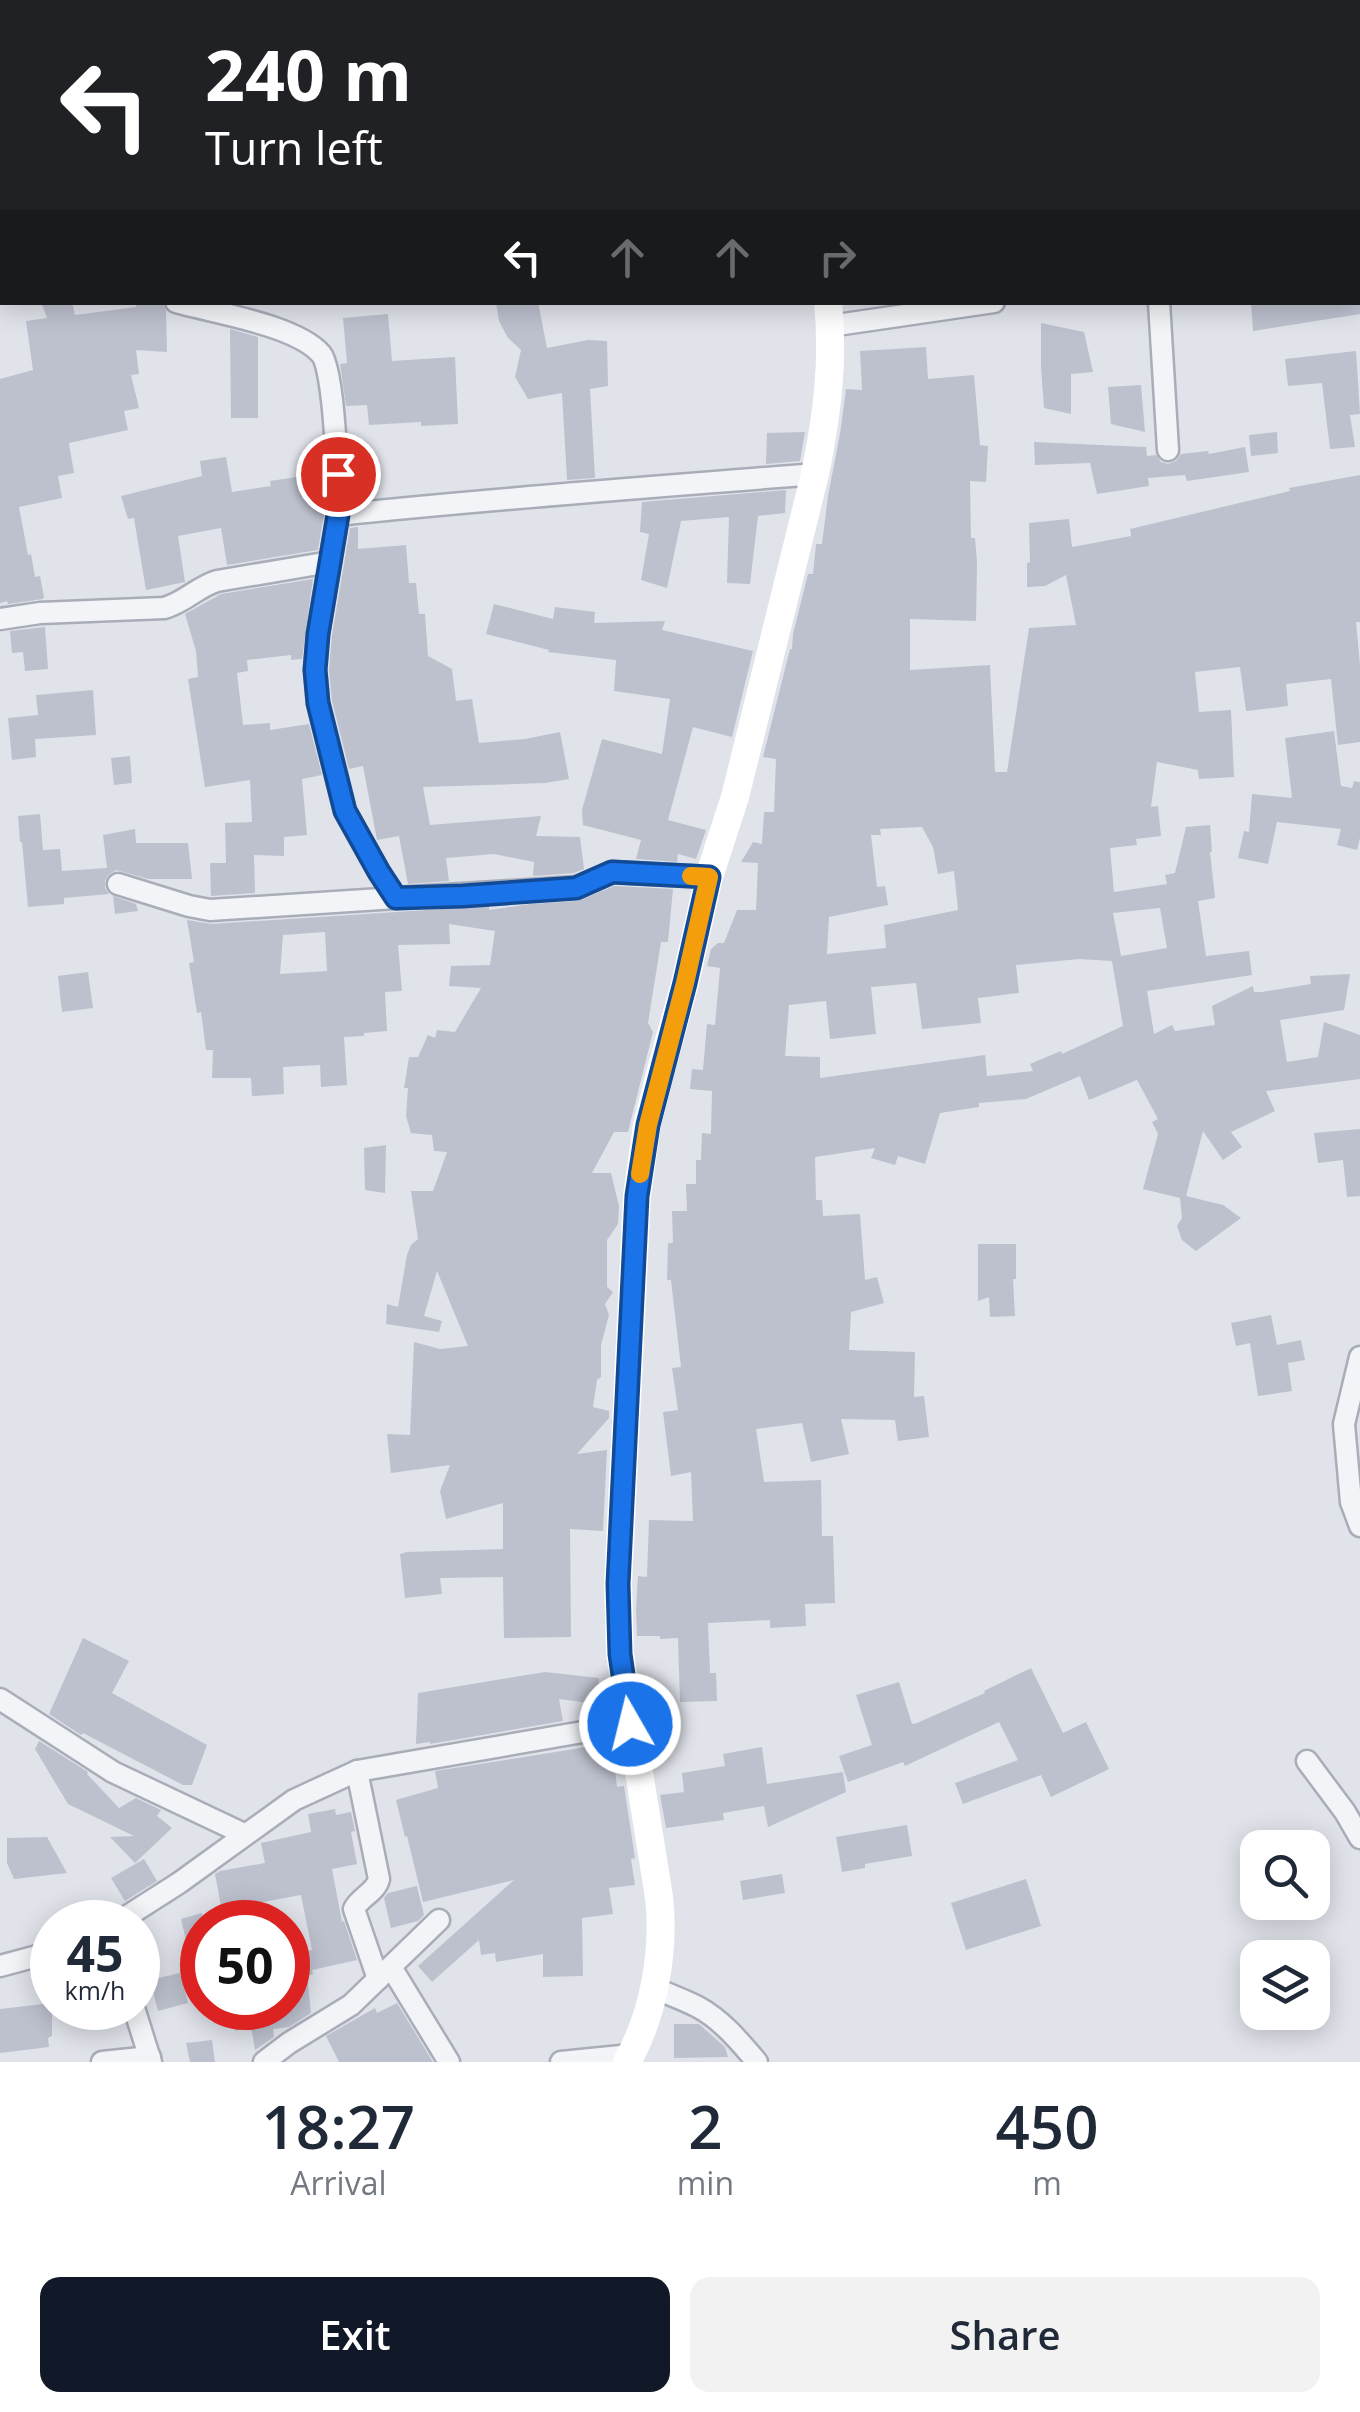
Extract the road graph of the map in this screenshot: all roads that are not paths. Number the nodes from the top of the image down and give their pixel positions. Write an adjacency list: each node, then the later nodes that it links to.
1 (187, 305): 7 (street)
2 (953, 305): 4 (street)
3 (1159, 305): 5 (street)
4 (829, 314): 6 (main road)
5 (1168, 450)
6 (815, 474): 7 (street); 10 (main road)
7 (338, 515): 8 (street)
8 (330, 562): 9 (street); 12 (street)
9 (0, 619)
10 (709, 877): 12 (street); 16 (main road)
11 (118, 884): 12 (street)
12 (396, 898)
13 (1360, 1357): 14 (street)
14 (1360, 1526)
15 (0, 1700): 19 (street)
16 (630, 1724): 18 (street); 26 (main road)
17 (1307, 1760): 20 (street)
18 (357, 1771): 19 (street); 25 (street)
19 (244, 1834): 21 (street)
20 (1360, 1838)
21 (153, 1900)
22 (440, 1920): 25 (street)
23 (30, 1958): 24 (street)
24 (0, 1966)
25 (385, 1973): 31 (street); 32 (street)
26 (654, 1988): 28 (main road); 34 (street)
27 (141, 2030): 29 (street)
28 (629, 2058): 33 (street)
29 (151, 2060): 30 (street)
30 (102, 2062)
31 (264, 2062)
32 (449, 2062)
33 (561, 2062)
34 (757, 2062)

